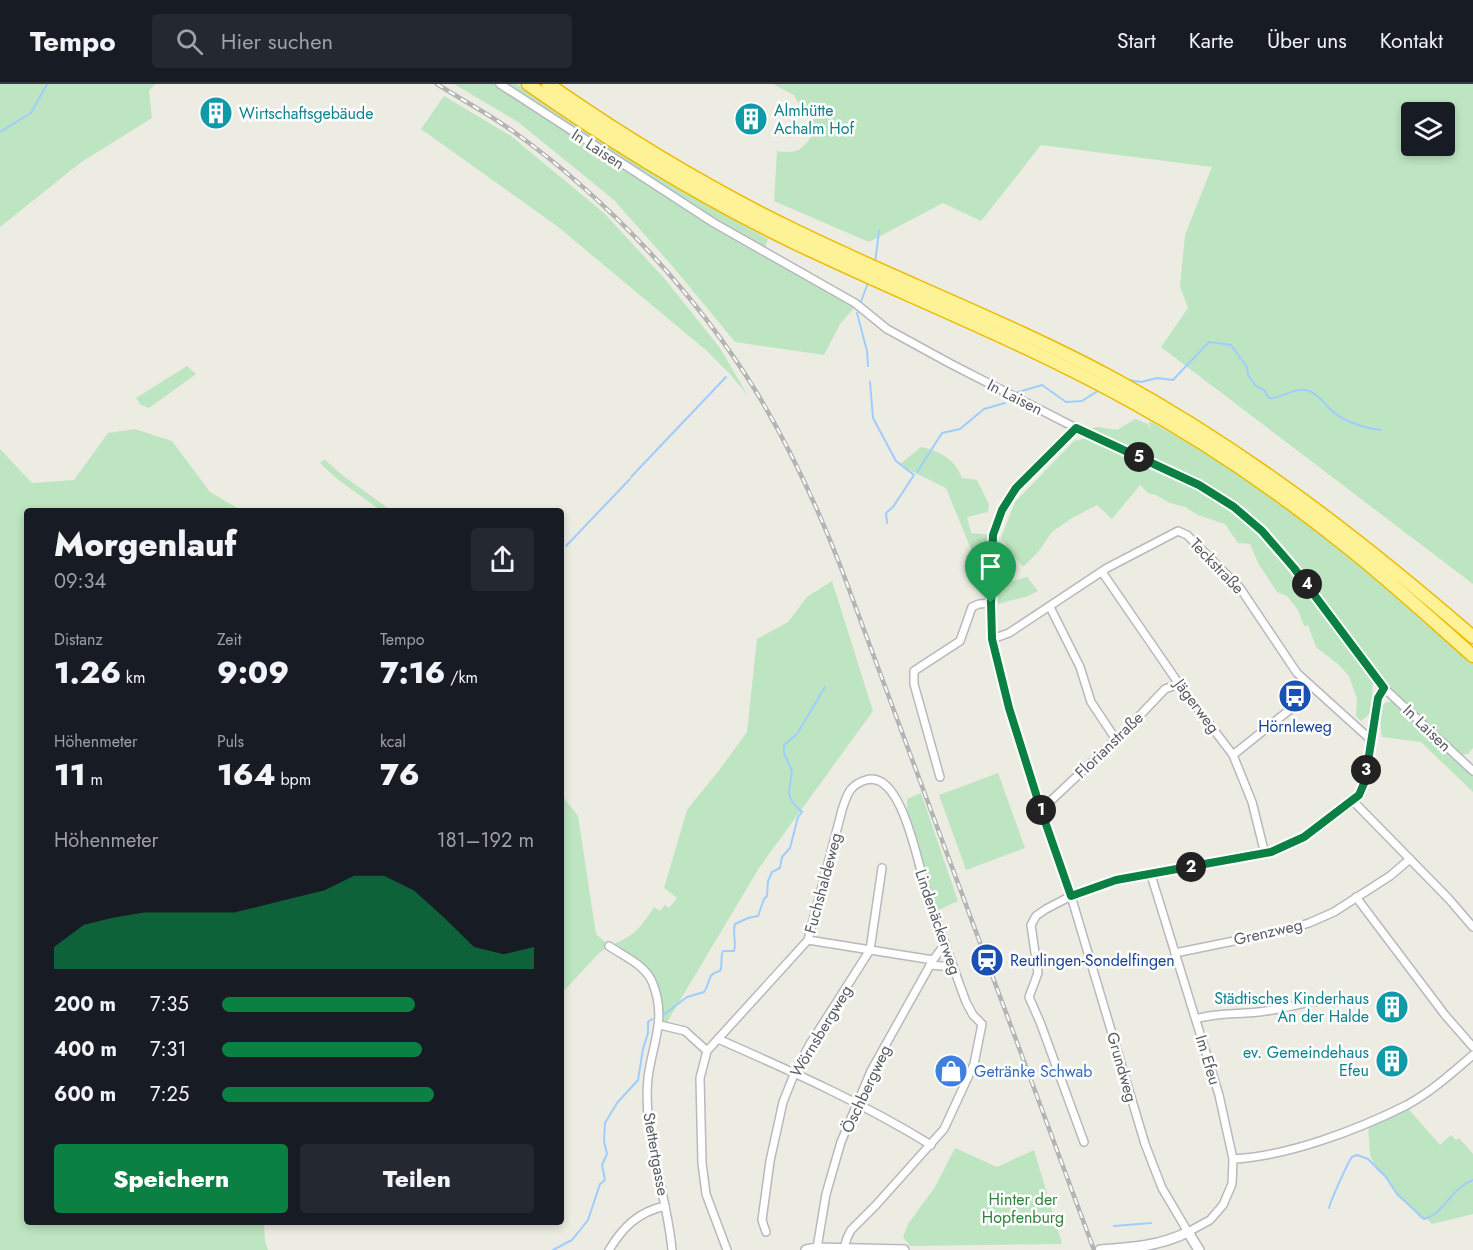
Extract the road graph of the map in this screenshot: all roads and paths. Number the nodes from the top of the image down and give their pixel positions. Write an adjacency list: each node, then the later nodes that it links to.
1 (500, 84): 6 (street, In Laisen)
2 (528, 84): 4 (highway)
3 (548, 84): 4 (highway)
4 (855, 264): 5 (highway)
5 (1159, 411): 10 (highway); 12 (highway)
6 (1076, 428): 8 (street, Grundweg); 15 (street, In Laisen)
7 (1102, 572): 9 (street, Teckstraße); 13 (street, Jägerweg); 14 (street, Teckstraße)
8 (991, 603): 11 (street, Grundweg); 20 (street)
9 (1050, 607): 11 (street, Teckstraße); 16 (street)
10 (1473, 637)
11 (992, 639): 22 (street, Grundweg)
12 (1473, 656)
13 (1179, 684): 16 (street, Florianstraße); 18 (street, Jägerweg)
14 (1310, 686): 17 (street, Teckstraße); 18 (street)
15 (1384, 688): 17 (street); 19 (street, In Laisen)
16 (1115, 738): 22 (street, Florianstraße)
17 (1370, 739): 21 (street)
18 (1233, 756): 24 (street, Jägerweg)
19 (1473, 771)
20 (940, 777)
21 (1353, 801): 24 (street); 25 (street)
22 (1041, 810): 28 (street, Grundweg)
23 (905, 815): 31 (street, Fuchshaldeweg); 32 (street, Lindenäckerweg)
24 (1265, 854): 27 (street)
25 (1410, 859): 29 (street, Grenzweg); 30 (street)
26 (882, 868): 34 (street, Wörnsbergweg)
27 (1151, 875): 28 (street); 35 (street, Im Efeu)
28 (1071, 896): 47 (street); 52 (street, Grundweg)
29 (1356, 897): 35 (street, Grenzweg); 42 (street)
30 (1473, 927)
31 (808, 940): 34 (street); 41 (street, Fuchshaldeweg)
32 (945, 944): 36 (street, Öschbergweg); 37 (street, Lindenäckerweg)
33 (609, 946): 40 (street, Stettertgasse)
34 (870, 950): 36 (street); 45 (street, Wörnsbergweg)
35 (1175, 953): 39 (street, Im Efeu)
36 (931, 962): 37 (street); 46 (street, Öschbergweg)
37 (953, 967): 48 (street, Lindenäckerweg)
38 (1336, 1000): 39 (street)
39 (1196, 1019): 49 (street, Im Efeu)
40 (660, 1025): 43 (street); 50 (street, Stettertgasse)
41 (718, 1039): 43 (street, Fuchshaldeweg); 45 (street)
42 (1473, 1047)
43 (707, 1051): 57 (street, Fuchshaldeweg)
44 (1473, 1055): 49 (street)
45 (795, 1072): 46 (street); 51 (street, Wörnsbergweg)
46 (859, 1104): 48 (street); 53 (street, Öschbergweg)
47 (1084, 1142)
48 (931, 1145): 54 (street)
49 (1233, 1159): 52 (street, Im Efeu)
50 (665, 1206): 55 (street, Stettertgasse); 56 (street, Stettertgasse)
51 (766, 1232)
52 (1188, 1232): 60 (street); 61 (street)
53 (817, 1248): 54 (street); 58 (street)
54 (844, 1248): 59 (street)
55 (609, 1250)
56 (672, 1250)
57 (728, 1250)
58 (806, 1250)
59 (904, 1250)
60 (1100, 1250)
61 (1200, 1250)

